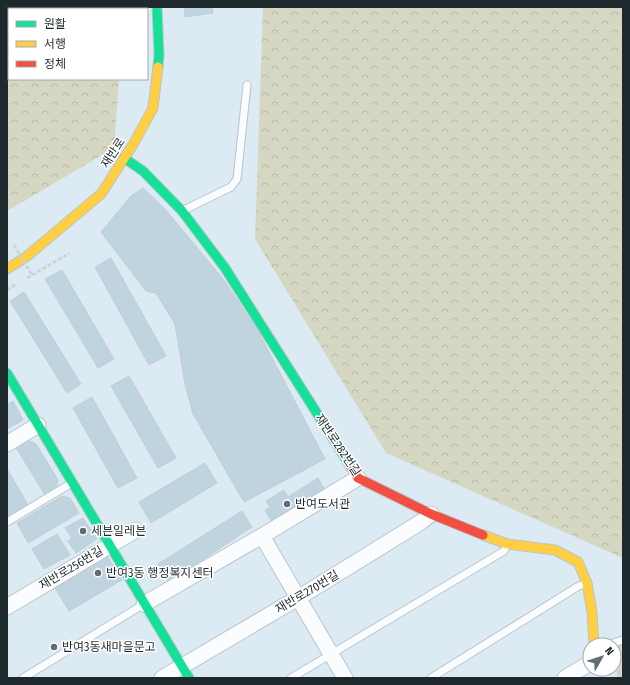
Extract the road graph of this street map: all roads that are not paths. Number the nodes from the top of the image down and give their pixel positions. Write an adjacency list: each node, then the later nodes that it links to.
1 (157, 7): 3 (street, 재반로)
2 (247, 85): 4 (lane)
3 (124, 158): 4 (street, 재반로282번길); 5 (street, 재반로)
4 (182, 211): 9 (street, 재반로282번길)
5 (7, 269)
6 (7, 373): 7 (street)
7 (38, 425): 8 (street); 10 (street)
8 (7, 444)
9 (358, 478): 11 (street, 재반로282번길); 14 (street)
10 (72, 482): 12 (lane); 16 (street)
11 (431, 514): 15 (street, 재반로282번길); 18 (street, 재반로270번길)
12 (7, 522)
13 (136, 530): 16 (street, 재반로256번길)
14 (262, 536): 18 (street); 19 (street)
15 (507, 544): 17 (street, 재반로282번길); 22 (lane)
16 (110, 545): 19 (street); 20 (street, 재반로256번길)
17 (587, 584): 21 (street, 재반로282번길); 29 (lane)
18 (298, 598): 22 (street); 24 (street, 재반로270번길)
19 (144, 604): 24 (street); 25 (lane)
20 (7, 607)
21 (594, 637)
22 (331, 654): 27 (lane); 28 (street)
23 (582, 668): 30 (street)
24 (185, 672): 26 (street)
25 (23, 678)
26 (162, 678)
27 (291, 678)
28 (345, 678)
29 (431, 678)
30 (565, 678)

